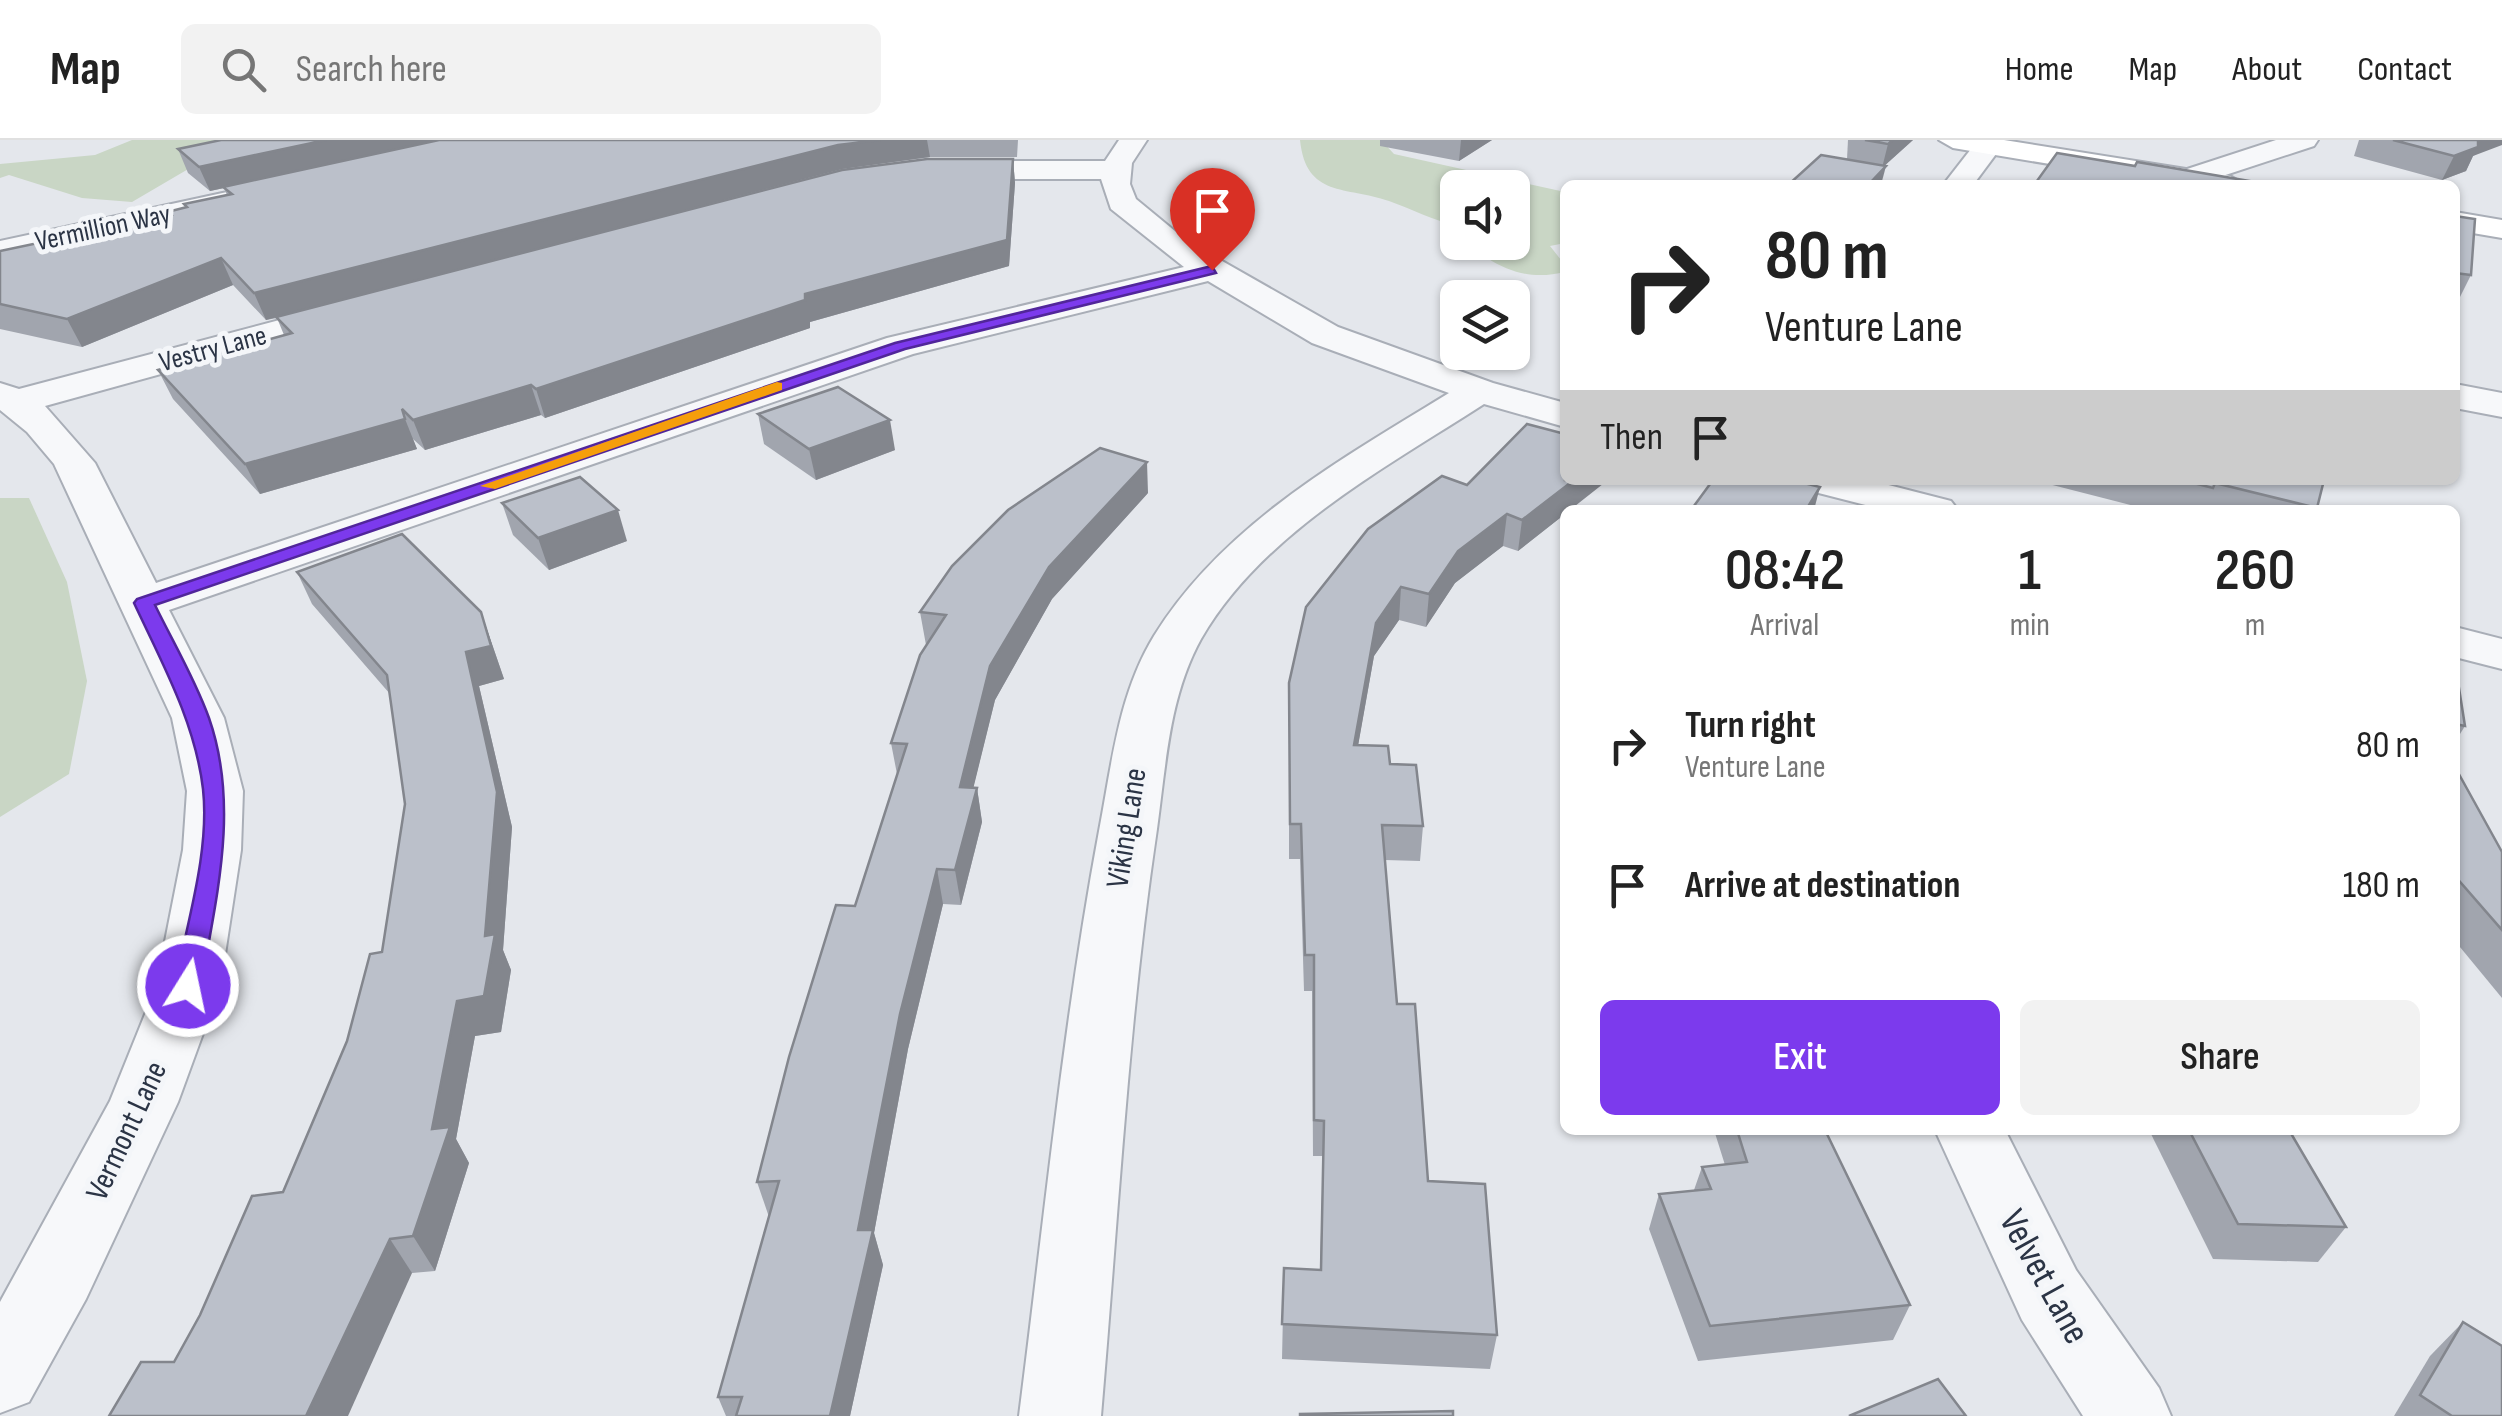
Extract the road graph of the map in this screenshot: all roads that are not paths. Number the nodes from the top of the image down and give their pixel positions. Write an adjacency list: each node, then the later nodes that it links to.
1 (1952, 140): 3 (main road)
2 (2304, 140): 6 (street)
3 (1988, 146): 6 (main road); 7 (street)
4 (1124, 155): 5 (street); 13 (street)
5 (900, 174)
6 (2188, 178): 8 (main road)
7 (1962, 180)
8 (2200, 180)
9 (268, 192): 12 (street, Vermillion Way)
10 (2460, 223): 11 (main road)
11 (2502, 229)
12 (0, 251)
13 (1212, 270): 15 (street); 22 (street)
14 (394, 300): 17 (street, Vestry Lane)
15 (1479, 391): 19 (street); 27 (street, Viking Lane)
16 (2460, 397): 18 (street)
17 (8, 398): 22 (street, Vermont Lane)
18 (2502, 405)
19 (1560, 413)
20 (1838, 485): 21 (street)
21 (1916, 505)
22 (144, 603): 26 (street, Vermont Lane)
23 (2460, 643): 24 (street)
24 (2502, 654)
25 (1972, 1135): 28 (street, Velvet Lane)
26 (0, 1375)
27 (1060, 1416)
28 (2130, 1416)

